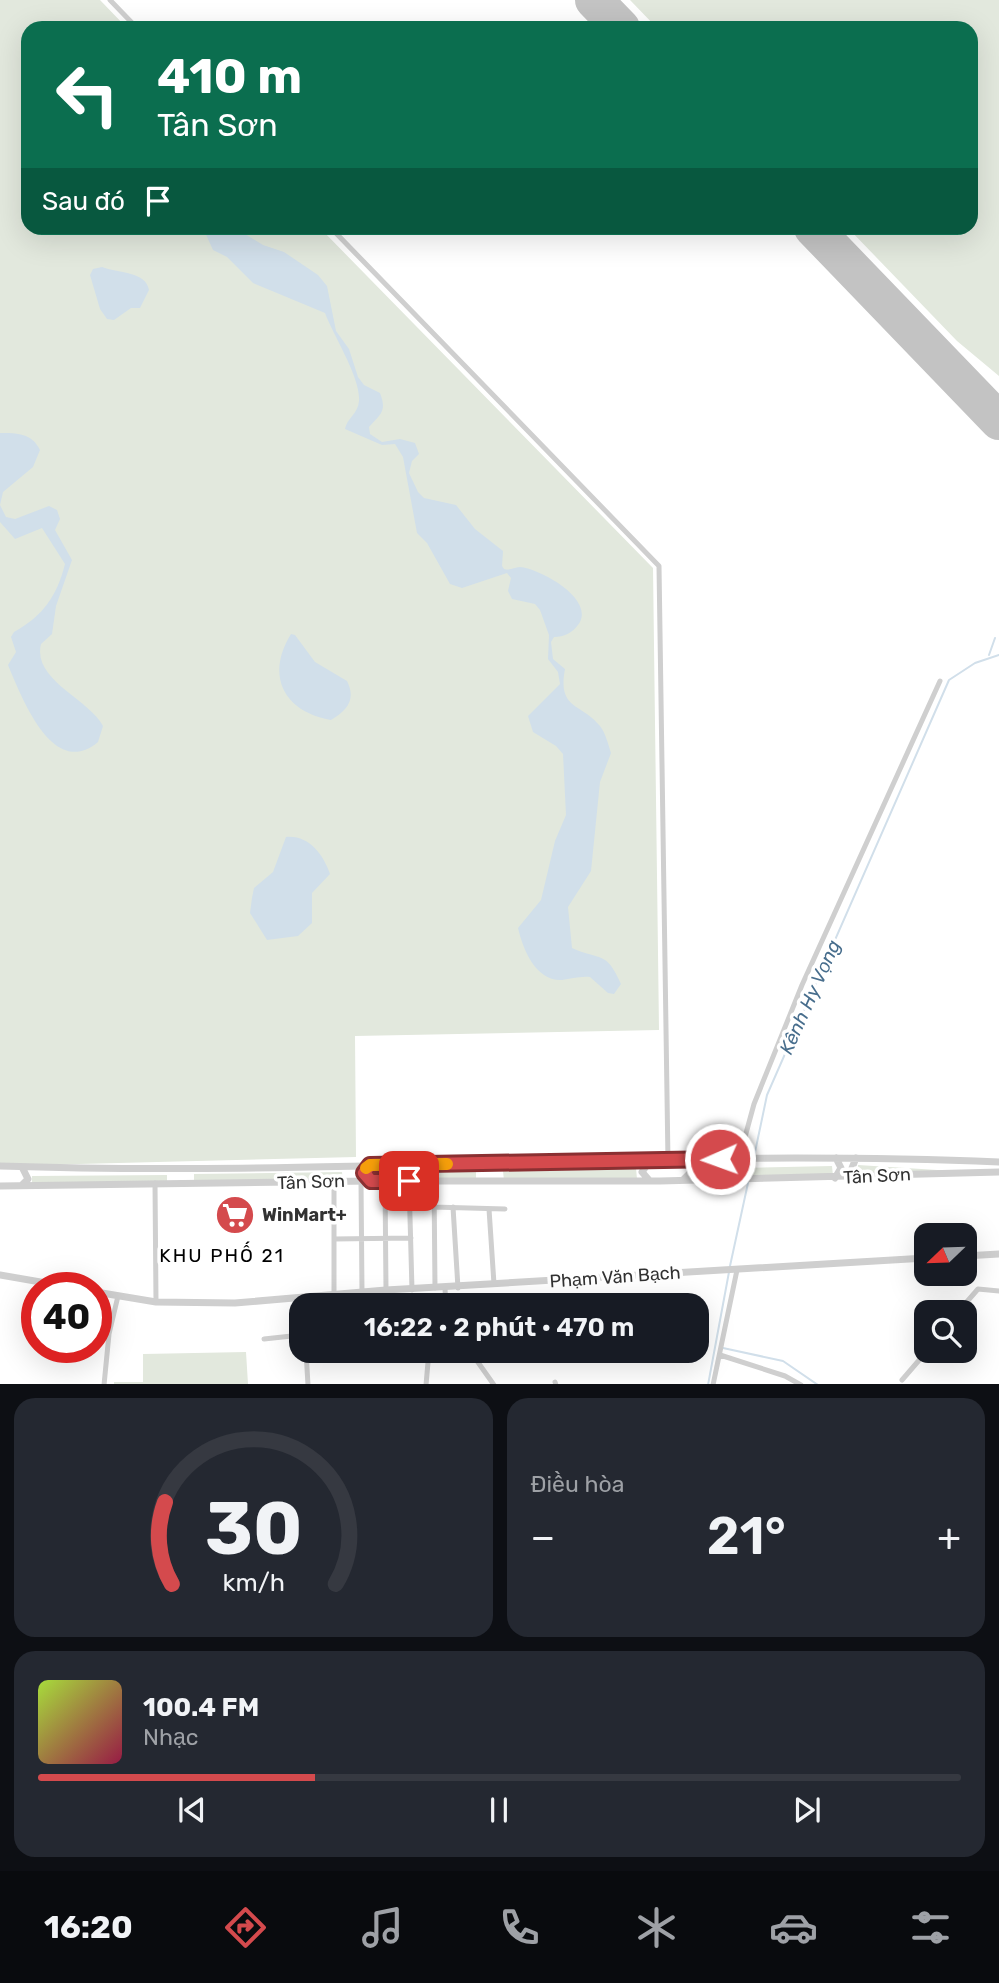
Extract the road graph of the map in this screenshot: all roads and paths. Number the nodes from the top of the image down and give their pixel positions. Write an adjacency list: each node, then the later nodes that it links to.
1 (110, 0): 2 (street)
2 (130, 21)
3 (338, 235): 10 (street)
4 (940, 681): 7 (street)
5 (856, 1157): 6 (street, Tân Sơn); 11 (street, Tân Sơn); 21 (street)
6 (836, 1158): 7 (street, Tân Sơn); 22 (street)
7 (740, 1159): 8 (street, Tân Sơn)
8 (682, 1160): 10 (street, Tân Sơn); 26 (street)
9 (650, 1161): 10 (street, Tân Sơn); 13 (street, Tân Sơn); 25 (street)
10 (668, 1161)
11 (999, 1162)
12 (481, 1164): 13 (street, Tân Sơn); 15 (street, Tân Sơn); 23 (street)
13 (507, 1164): 24 (street)
14 (348, 1165): 15 (street, Tân Sơn); 19 (street, Tân Sơn); 27 (street)
15 (370, 1165): 29 (street)
16 (0, 1166): 17 (street, Tân Sơn)
17 (22, 1167): 18 (street, Tân Sơn); 38 (street)
18 (171, 1167): 19 (street, Tân Sơn); 34 (street)
19 (194, 1167): 36 (street)
20 (999, 1171): 21 (street, Tân Sơn)
21 (858, 1177): 22 (street, Tân Sơn)
22 (835, 1178): 26 (street, Tân Sơn)
23 (479, 1180): 24 (street, Tân Sơn); 32 (street, Tân Sơn)
24 (503, 1180): 25 (street, Tân Sơn)
25 (649, 1180): 26 (street, Tân Sơn)
26 (684, 1180)
27 (348, 1181): 28 (street, Tân Sơn); 33 (street, Tân Sơn)
28 (360, 1181): 29 (street, Tân Sơn); 46 (street)
29 (371, 1181): 30 (street, Tân Sơn)
30 (385, 1181): 31 (street, Tân Sơn); 43 (street)
31 (409, 1181): 32 (street, Tân Sơn); 44 (street)
32 (434, 1181): 39 (street)
33 (334, 1182): 36 (street, Tân Sơn); 45 (street)
34 (172, 1183): 35 (street, Tân Sơn); 36 (street, Tân Sơn)
35 (155, 1184): 38 (street, Tân Sơn); 67 (street)
36 (195, 1184)
37 (0, 1186): 38 (street, Tân Sơn)
38 (21, 1186)
39 (433, 1207): 40 (street); 54 (street)
40 (453, 1208): 41 (street); 55 (street)
41 (489, 1209): 42 (street); 53 (street)
42 (505, 1209)
43 (386, 1238): 44 (street); 46 (street); 57 (street)
44 (411, 1238): 58 (street)
45 (334, 1239): 46 (street); 61 (street)
46 (361, 1239): 60 (street)
47 (999, 1254): 48 (street)
48 (977, 1255)
49 (914, 1259): 50 (street, Phạm Văn Bạch)
50 (737, 1270): 53 (street, Phạm Văn Bạch); 70 (street)
51 (0, 1275): 52 (street)
52 (21, 1279)
53 (494, 1284): 55 (street, Phạm Văn Bạch)
54 (435, 1288): 56 (street, Phạm Văn Bạch); 58 (street, Phạm Văn Bạch)
55 (458, 1288): 56 (street, Phạm Văn Bạch)
56 (445, 1289): 62 (street)
57 (386, 1290): 58 (street, Phạm Văn Bạch); 60 (street, Phạm Văn Bạch)
58 (412, 1290)
59 (999, 1291): 66 (street)
60 (362, 1292): 61 (street, Phạm Văn Bạch)
61 (334, 1293)
62 (445, 1293)
63 (112, 1295): 64 (street, Phạm Văn Bạch)
64 (118, 1296): 67 (street, Phạm Văn Bạch); 76 (street)
65 (289, 1299): 67 (street, Phạm Văn Bạch)
66 (968, 1300)
67 (156, 1302)
68 (289, 1336): 69 (street)
69 (264, 1339)
70 (721, 1352): 80 (street); 81 (street)
71 (307, 1363): 77 (street)
72 (428, 1363): 78 (street)
73 (479, 1363): 79 (street)
74 (917, 1363): 75 (street)
75 (902, 1380)
76 (104, 1384)
77 (308, 1384)
78 (426, 1384)
79 (494, 1384)
80 (713, 1384)
81 (801, 1384)

